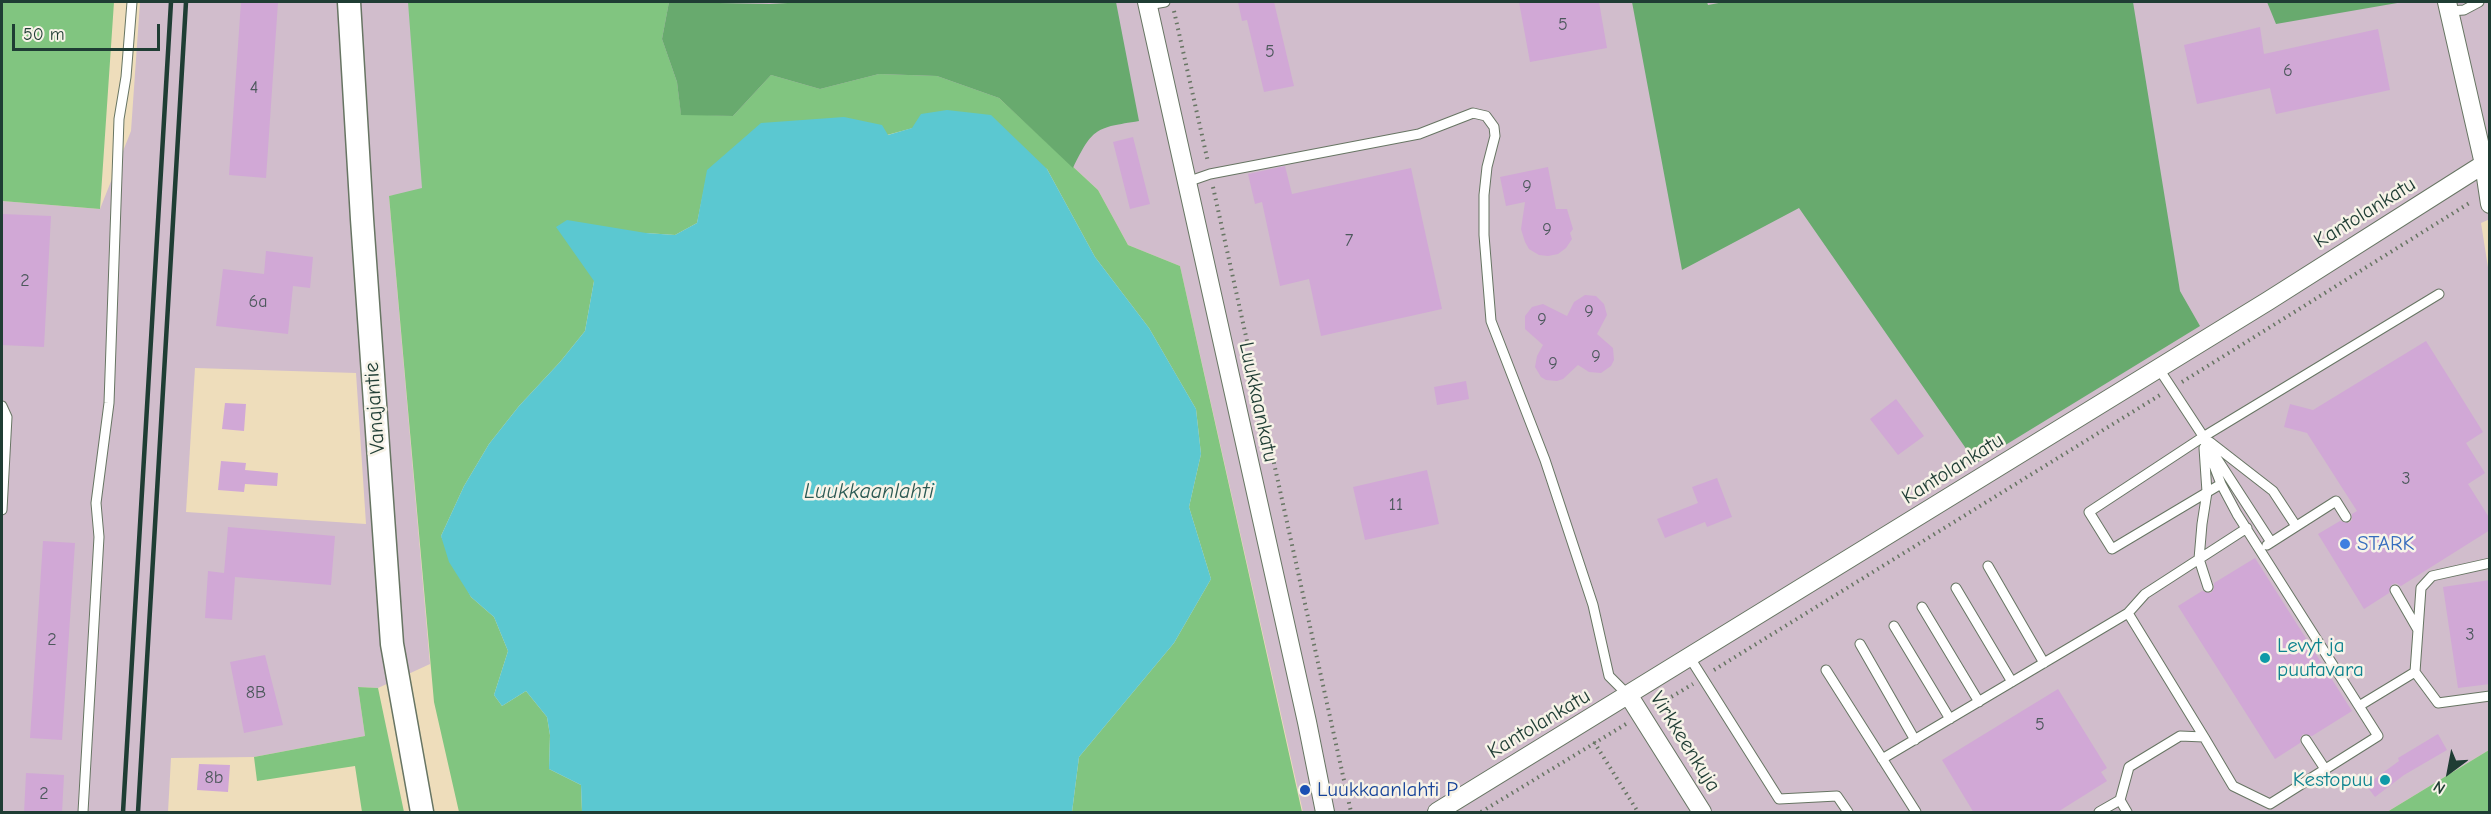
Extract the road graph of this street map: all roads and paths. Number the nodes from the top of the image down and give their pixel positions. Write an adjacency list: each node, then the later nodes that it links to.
1 (132, 2): 55 (lane)
2 (349, 2): 56 (street, Vanajantie)
3 (1172, 2): 8 (path)
4 (2479, 2): 6 (lane)
5 (1153, 3): 9 (street, Luukkaankatu)
6 (2448, 6): 7 (street)
7 (2487, 162): 10 (street); 12 (street, Kantolankatu)
8 (1210, 174): 9 (lane); 41 (lane); 58 (path)
9 (1187, 182): 57 (street, Luukkaankatu)
10 (2489, 197): 13 (path)
11 (2439, 294): 15 (lane)
12 (2159, 369): 13 (lane); 35 (street, Kantolankatu)
13 (2172, 388): 15 (lane); 39 (path)
14 (2, 406): 18 (lane)
15 (2203, 436): 16 (lane); 17 (lane); 17 (lane); 20 (lane); 22 (lane)
16 (2221, 484): 17 (lane); 21 (lane)
17 (2207, 492): 24 (lane)
18 (2, 510)
19 (2346, 517): 20 (lane)
20 (2296, 526): 22 (lane)
21 (2247, 528): 23 (lane); 24 (lane)
22 (2271, 542): 23 (lane)
23 (2260, 550): 44 (lane)
24 (2199, 559): 27 (lane); 31 (lane)
25 (2490, 563): 33 (lane)
26 (1988, 566): 36 (lane)
27 (2208, 587)
28 (1956, 588): 40 (lane)
29 (2395, 590): 33 (lane)
30 (1922, 607): 43 (lane)
31 (2128, 613): 36 (lane); 48 (lane)
32 (1894, 626): 46 (lane)
33 (2418, 630): 38 (lane)
34 (1860, 644): 49 (lane)
35 (1690, 658): 39 (lane); 41 (street, Kantolankatu)
36 (2044, 663): 40 (lane)
37 (1826, 670): 52 (lane)
38 (2415, 672): 42 (lane); 44 (lane)
39 (1702, 678): 45 (path); 63 (lane)
40 (2012, 682): 43 (lane)
41 (1629, 696): 45 (street, Virkkeenkuja); 47 (street, Kantolankatu)
42 (2490, 696)
43 (1979, 702): 46 (lane)
44 (2359, 706): 53 (lane)
45 (1642, 714): 51 (path); 62 (street, Virkkeenkuja)
46 (1950, 719): 49 (lane)
47 (1584, 723): 51 (path); 59 (street, Kantolankatu)
48 (2204, 737): 53 (lane); 54 (lane)
49 (1915, 740): 52 (lane)
50 (2306, 740): 53 (lane)
51 (1594, 743): 60 (path); 61 (path)
52 (1882, 759): 64 (lane)
53 (2325, 769)
54 (2120, 800): 65 (lane); 66 (lane)
55 (83, 813)
56 (422, 813)
57 (1324, 813)
58 (1352, 813)
59 (1437, 813)
60 (1480, 813)
61 (1638, 813)
62 (1702, 813)
63 (1848, 813)
64 (1916, 813)
65 (2099, 813)
66 (2127, 813)

